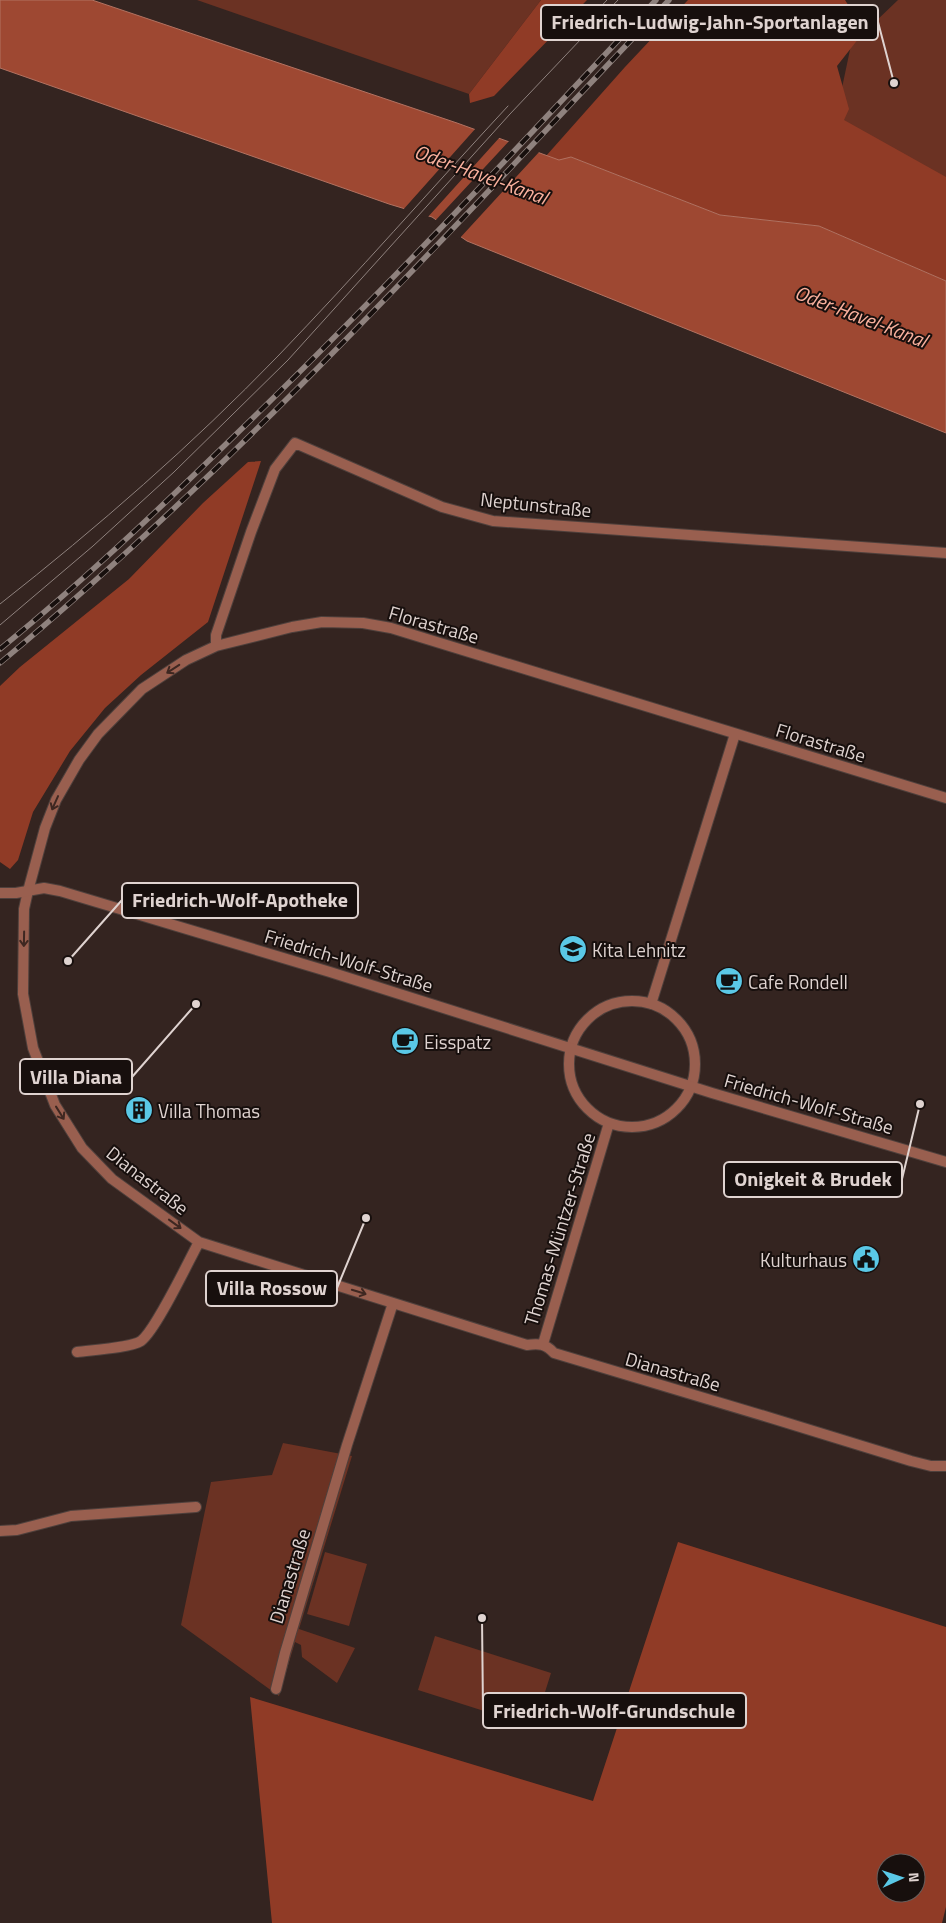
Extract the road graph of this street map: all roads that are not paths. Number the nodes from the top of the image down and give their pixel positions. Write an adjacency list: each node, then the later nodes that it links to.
1 (946, 553): 2 (street, Neptunstraße)
2 (216, 646): 3 (street, Florastraße); 5 (street, Florastraße, one-way to 5)
3 (735, 734): 4 (street, Florastraße); 7 (street)
4 (946, 798)
5 (28, 891): 6 (street, Friedrich-Wolf-Straße); 8 (street, Friedrich-Wolf-Straße); 12 (street, Dianastraße, one-way to 12)
6 (0, 893)
7 (651, 1004): 8 (street); 9 (street)
8 (571, 1048): 9 (street, Friedrich-Wolf-Straße); 10 (street)
9 (691, 1087): 10 (street); 11 (street, Friedrich-Wolf-Straße)
10 (609, 1124): 14 (street, Thomas-Müntzer-Straße)
11 (946, 1162)
12 (199, 1242): 13 (street, Dianastraße, one-way to 13); 15 (street)
13 (393, 1303): 14 (street, Dianastraße); 19 (street, Dianastraße)
14 (543, 1344): 16 (street, Dianastraße)
15 (77, 1352)
16 (946, 1466)
17 (196, 1507): 18 (street)
18 (0, 1532)
19 (276, 1689)

